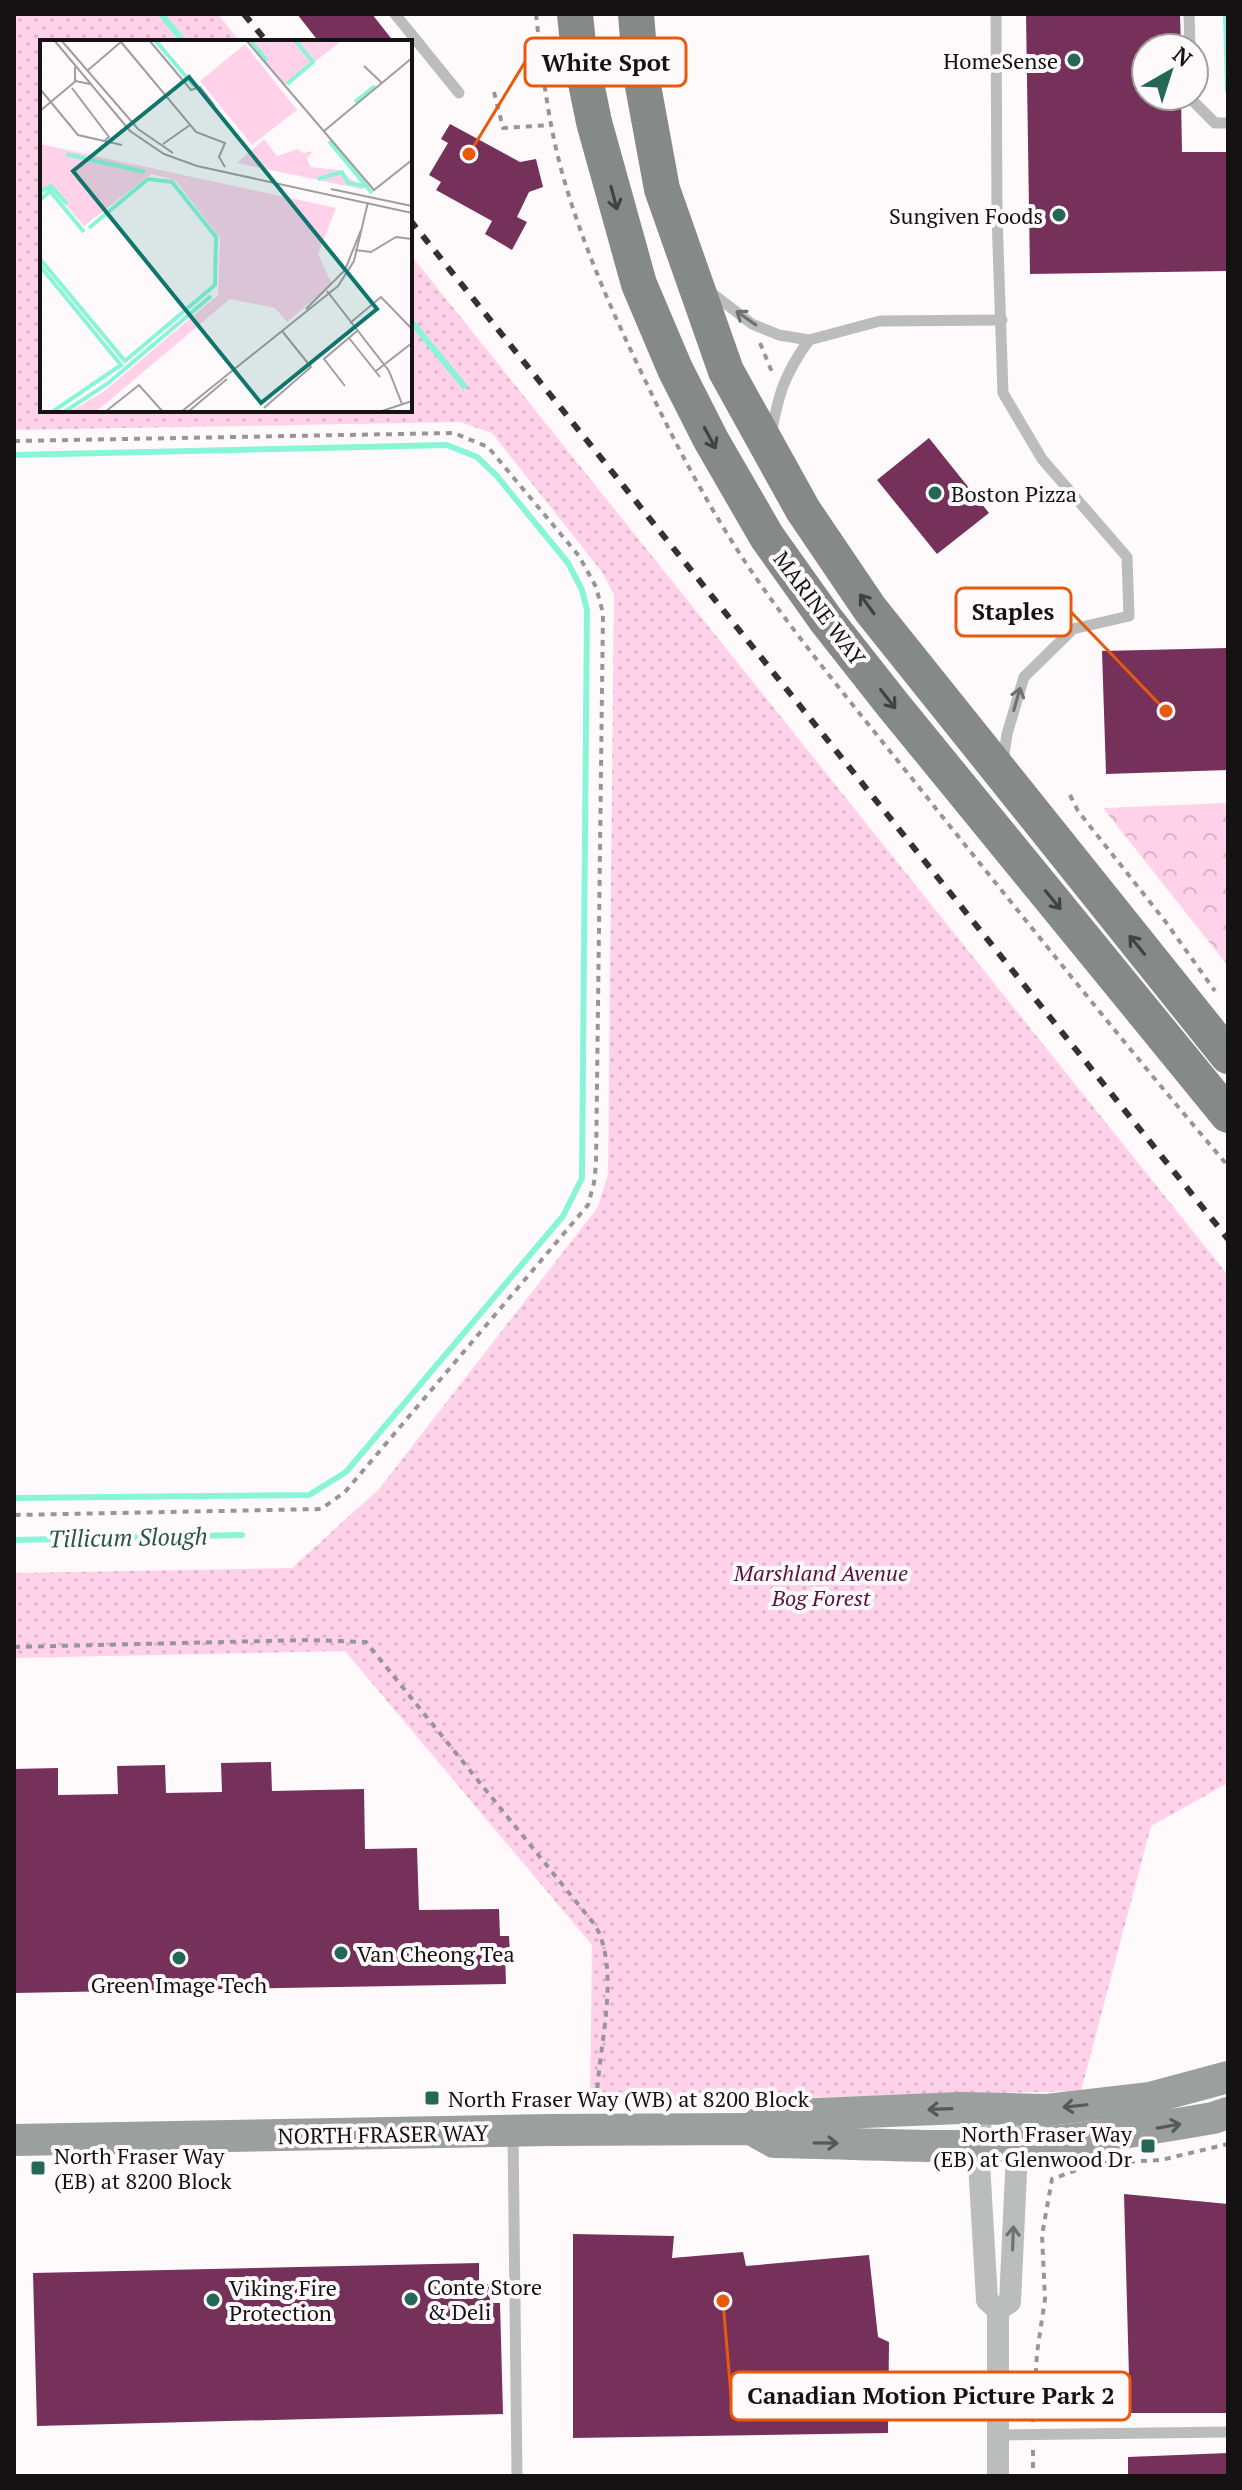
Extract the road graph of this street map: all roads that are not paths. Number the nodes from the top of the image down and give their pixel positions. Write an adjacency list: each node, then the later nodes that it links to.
1 (395, 14): 5 (lane)
2 (575, 14): 14 (main road, MARINE WAY, one-way to 14)
3 (636, 14): 8 (main road, MARINE WAY)
4 (996, 14): 9 (lane)
5 (459, 93)
6 (1204, 112): 7 (lane)
7 (1228, 123)
8 (692, 277): 10 (lane, one-way to 8); 11 (main road, MARINE WAY)
9 (1002, 320): 10 (lane); 12 (lane, one-way to 9)
10 (809, 340): 11 (lane)
11 (768, 449): 12 (main road, MARINE WAY, one-way to 11)
12 (1002, 776): 13 (main road, MARINE WAY, one-way to 12)
13 (1228, 1056)
14 (1228, 1115)
15 (1228, 2077): 17 (street, NORTH FRASER WAY, one-way to 17)
16 (981, 2109): 17 (street, NORTH FRASER WAY); 19 (street, NORTH FRASER WAY, one-way to 19); 23 (street)
17 (1018, 2109): 22 (street)
18 (1228, 2113): 22 (street, NORTH FRASER WAY, one-way to 18)
19 (751, 2129): 20 (street, NORTH FRASER WAY); 23 (street, NORTH FRASER WAY, one-way to 23)
20 (513, 2132): 21 (street, NORTH FRASER WAY); 27 (lane)
21 (14, 2140)
22 (1018, 2144): 23 (street, NORTH FRASER WAY); 24 (street, one-way to 22)
23 (980, 2145): 24 (street)
24 (998, 2310): 26 (street)
25 (1228, 2432): 26 (lane)
26 (997, 2435): 28 (street)
27 (517, 2476)
28 (998, 2476)

